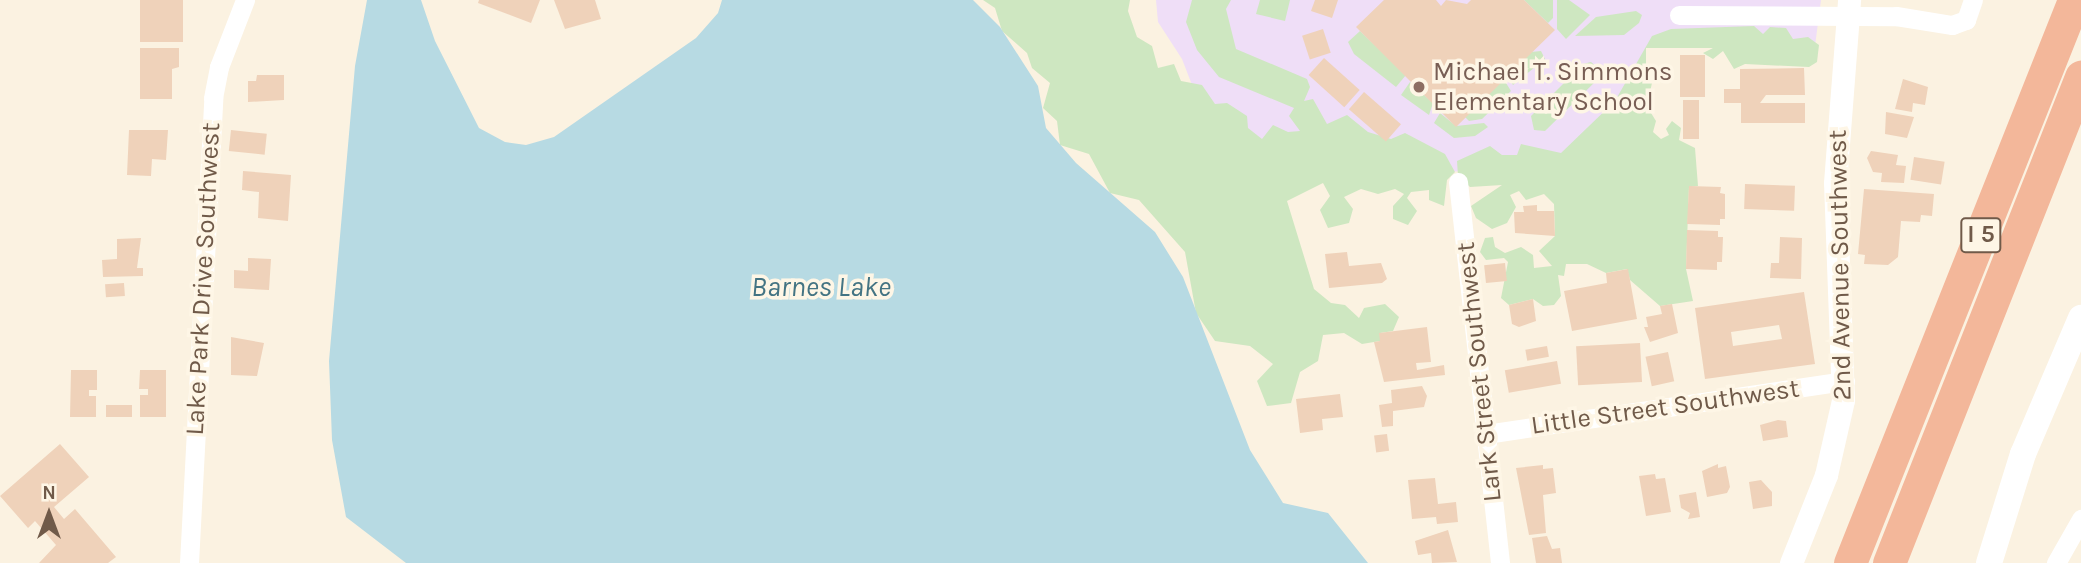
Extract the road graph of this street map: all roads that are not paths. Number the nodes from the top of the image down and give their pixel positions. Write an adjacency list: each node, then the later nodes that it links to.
1 (245, 0): 14 (street, Lake Park Drive Southwest)
2 (1973, 0): 4 (street)
3 (2074, 0): 11 (highway, I 5)
4 (1849, 8): 5 (street); 9 (street, 2nd Avenue Southwest)
5 (1679, 15)
6 (2081, 77): 12 (highway, I 5)
7 (1458, 182): 10 (street, Lark Street Southwest)
8 (2081, 318): 21 (main road)
9 (1845, 381): 10 (street, Little Street Southwest); 16 (street, 2nd Avenue Southwest)
10 (1486, 434): 15 (street, Lark Street Southwest)
11 (1887, 471): 17 (highway); 18 (highway, I 5)
12 (1920, 484): 19 (highway, I 5); 20 (highway)
13 (2081, 519): 22 (street)
14 (189, 563)
15 (1500, 563)
16 (1791, 563)
17 (1838, 563)
18 (1850, 563)
19 (1889, 563)
20 (1900, 563)
21 (1989, 563)
22 (2056, 563)

